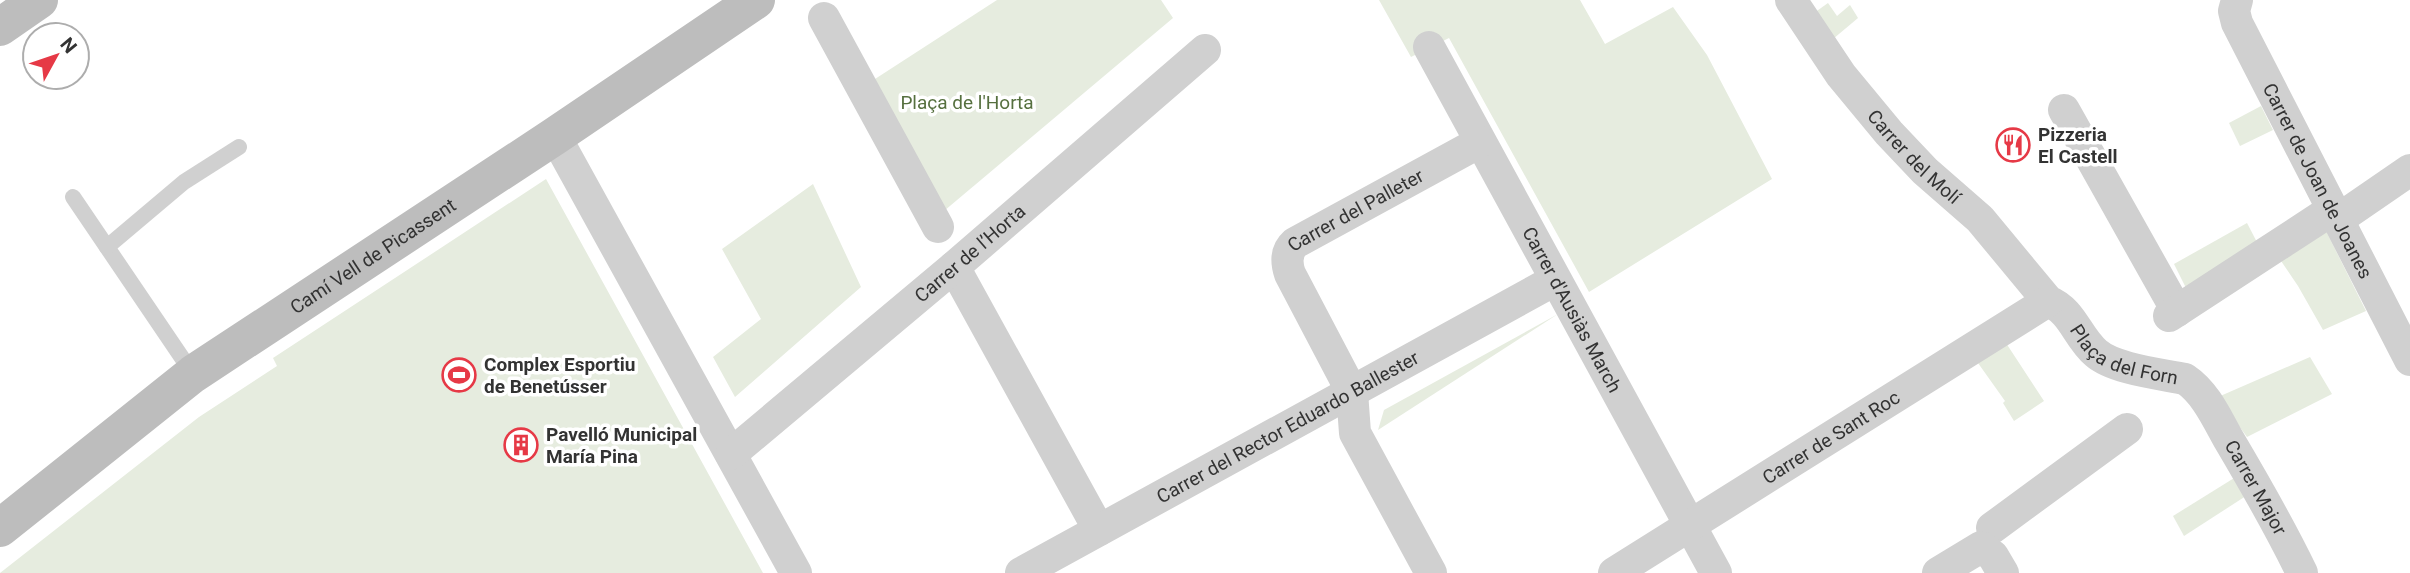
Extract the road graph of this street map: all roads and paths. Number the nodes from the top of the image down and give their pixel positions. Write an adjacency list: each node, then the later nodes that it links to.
1 (39, 0): 6 (street)
2 (756, 0): 10 (street, Camí Vell de Picassent)
3 (1791, 0): 19 (street, Carrer del Molí)
4 (2236, 0): 20 (street, Carrer de Joan de Joanes)
5 (824, 18): 15 (street)
6 (0, 27)
7 (1429, 47): 11 (street, Carrer d'Ausiàs March)
8 (1205, 50): 17 (street, Carrer de l’Horta)
9 (2064, 110): 13 (street)
10 (555, 136): 21 (street, Camí Vell de Picassent); 25 (street)
11 (1480, 142): 18 (street, Carrer d'Ausiàs March); 22 (street, Carrer del Palleter)
12 (239, 147): 16 (lane)
13 (2410, 170)
14 (74, 197): 16 (lane)
15 (938, 227)
16 (107, 247): 21 (lane)
17 (954, 267): 25 (street, Carrer de l’Horta); 28 (street)
18 (1555, 280): 22 (street, Carrer del Rector Eduardo Ballester); 26 (street, Carrer d'Ausiàs March)
19 (2048, 301): 23 (street, Plaça del Forn); 26 (street, Carrer de Sant Roc)
20 (2410, 360)
21 (193, 374): 27 (street, Camí Vell de Picassent)
22 (1352, 392): 28 (street, Carrer del Rector Eduardo Ballester); 32 (street, Carrer del Palleter)
23 (2207, 403): 37 (street, Carrer Major)
24 (2127, 429): 29 (street)
25 (731, 454): 30 (street)
26 (1689, 525): 33 (street, Carrer de Sant Roc); 34 (street, Carrer d'Ausiàs March)
27 (0, 528)
28 (1099, 530): 31 (street, Carrer del Rector Eduardo Ballester)
29 (1984, 538): 35 (street); 36 (street)
30 (796, 573)
31 (1021, 573)
32 (1431, 573)
33 (1614, 573)
34 (1716, 573)
35 (1938, 573)
36 (2003, 573)
37 (2302, 573)

